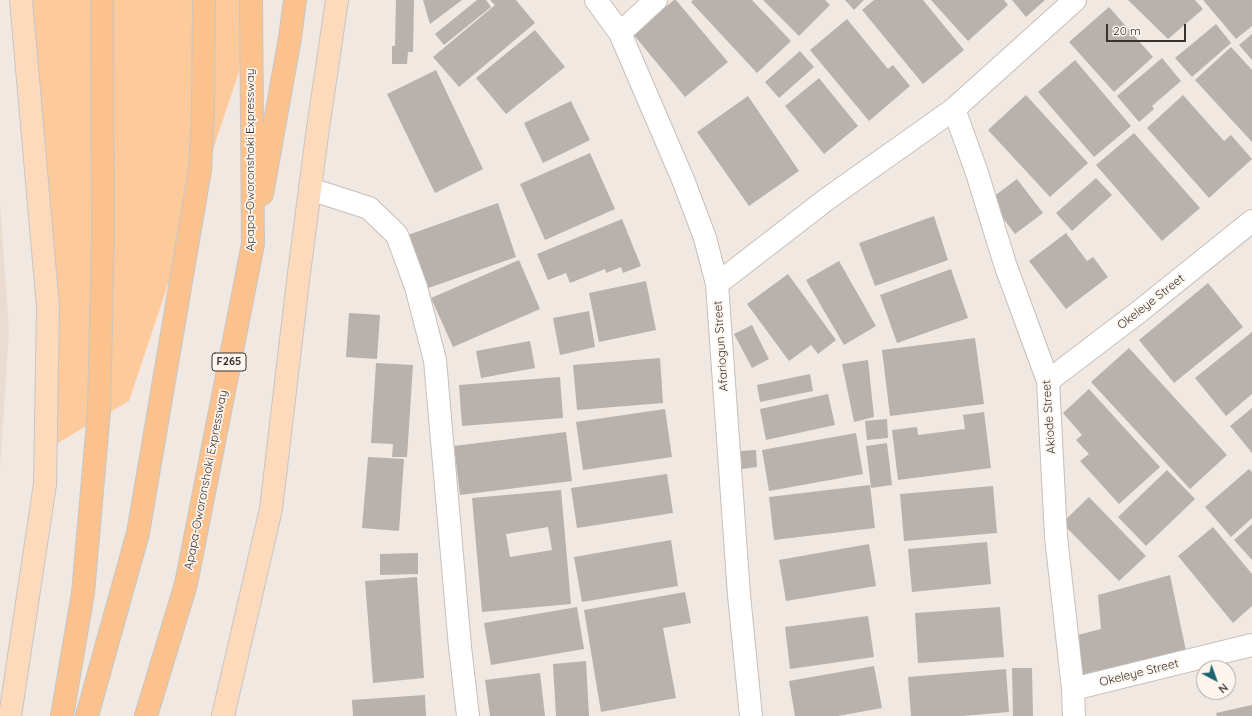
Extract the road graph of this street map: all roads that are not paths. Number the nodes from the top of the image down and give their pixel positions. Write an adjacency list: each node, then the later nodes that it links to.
1 (21, 0): 19 (main road)
2 (102, 0): 20 (highway)
3 (204, 0): 21 (highway)
4 (251, 0): 14 (highway, Apapa-Oworonshoki Expressway / F265)
5 (296, 0): 14 (highway)
6 (337, 0): 12 (main road)
7 (596, 0): 10 (street, Afariogun Street)
8 (656, 0): 10 (street)
9 (1075, 0): 11 (street)
10 (620, 33): 15 (street, Afariogun Street)
11 (954, 109): 15 (street); 16 (street, Akiode Street)
12 (310, 189): 23 (main road); 24 (street)
13 (1252, 221): 16 (street, Okeleye Street)
14 (252, 244): 22 (highway, Apapa-Oworonshoki Expressway / F265)
15 (717, 284): 25 (street, Afariogun Street)
16 (1048, 381): 18 (street, Akiode Street)
17 (1252, 645): 18 (street, Okeleye Street)
18 (1073, 689): 26 (street, Akiode Street)
19 (10, 716)
20 (62, 716)
21 (87, 716)
22 (146, 716)
23 (224, 716)
24 (468, 716)
25 (751, 716)
26 (1074, 716)

